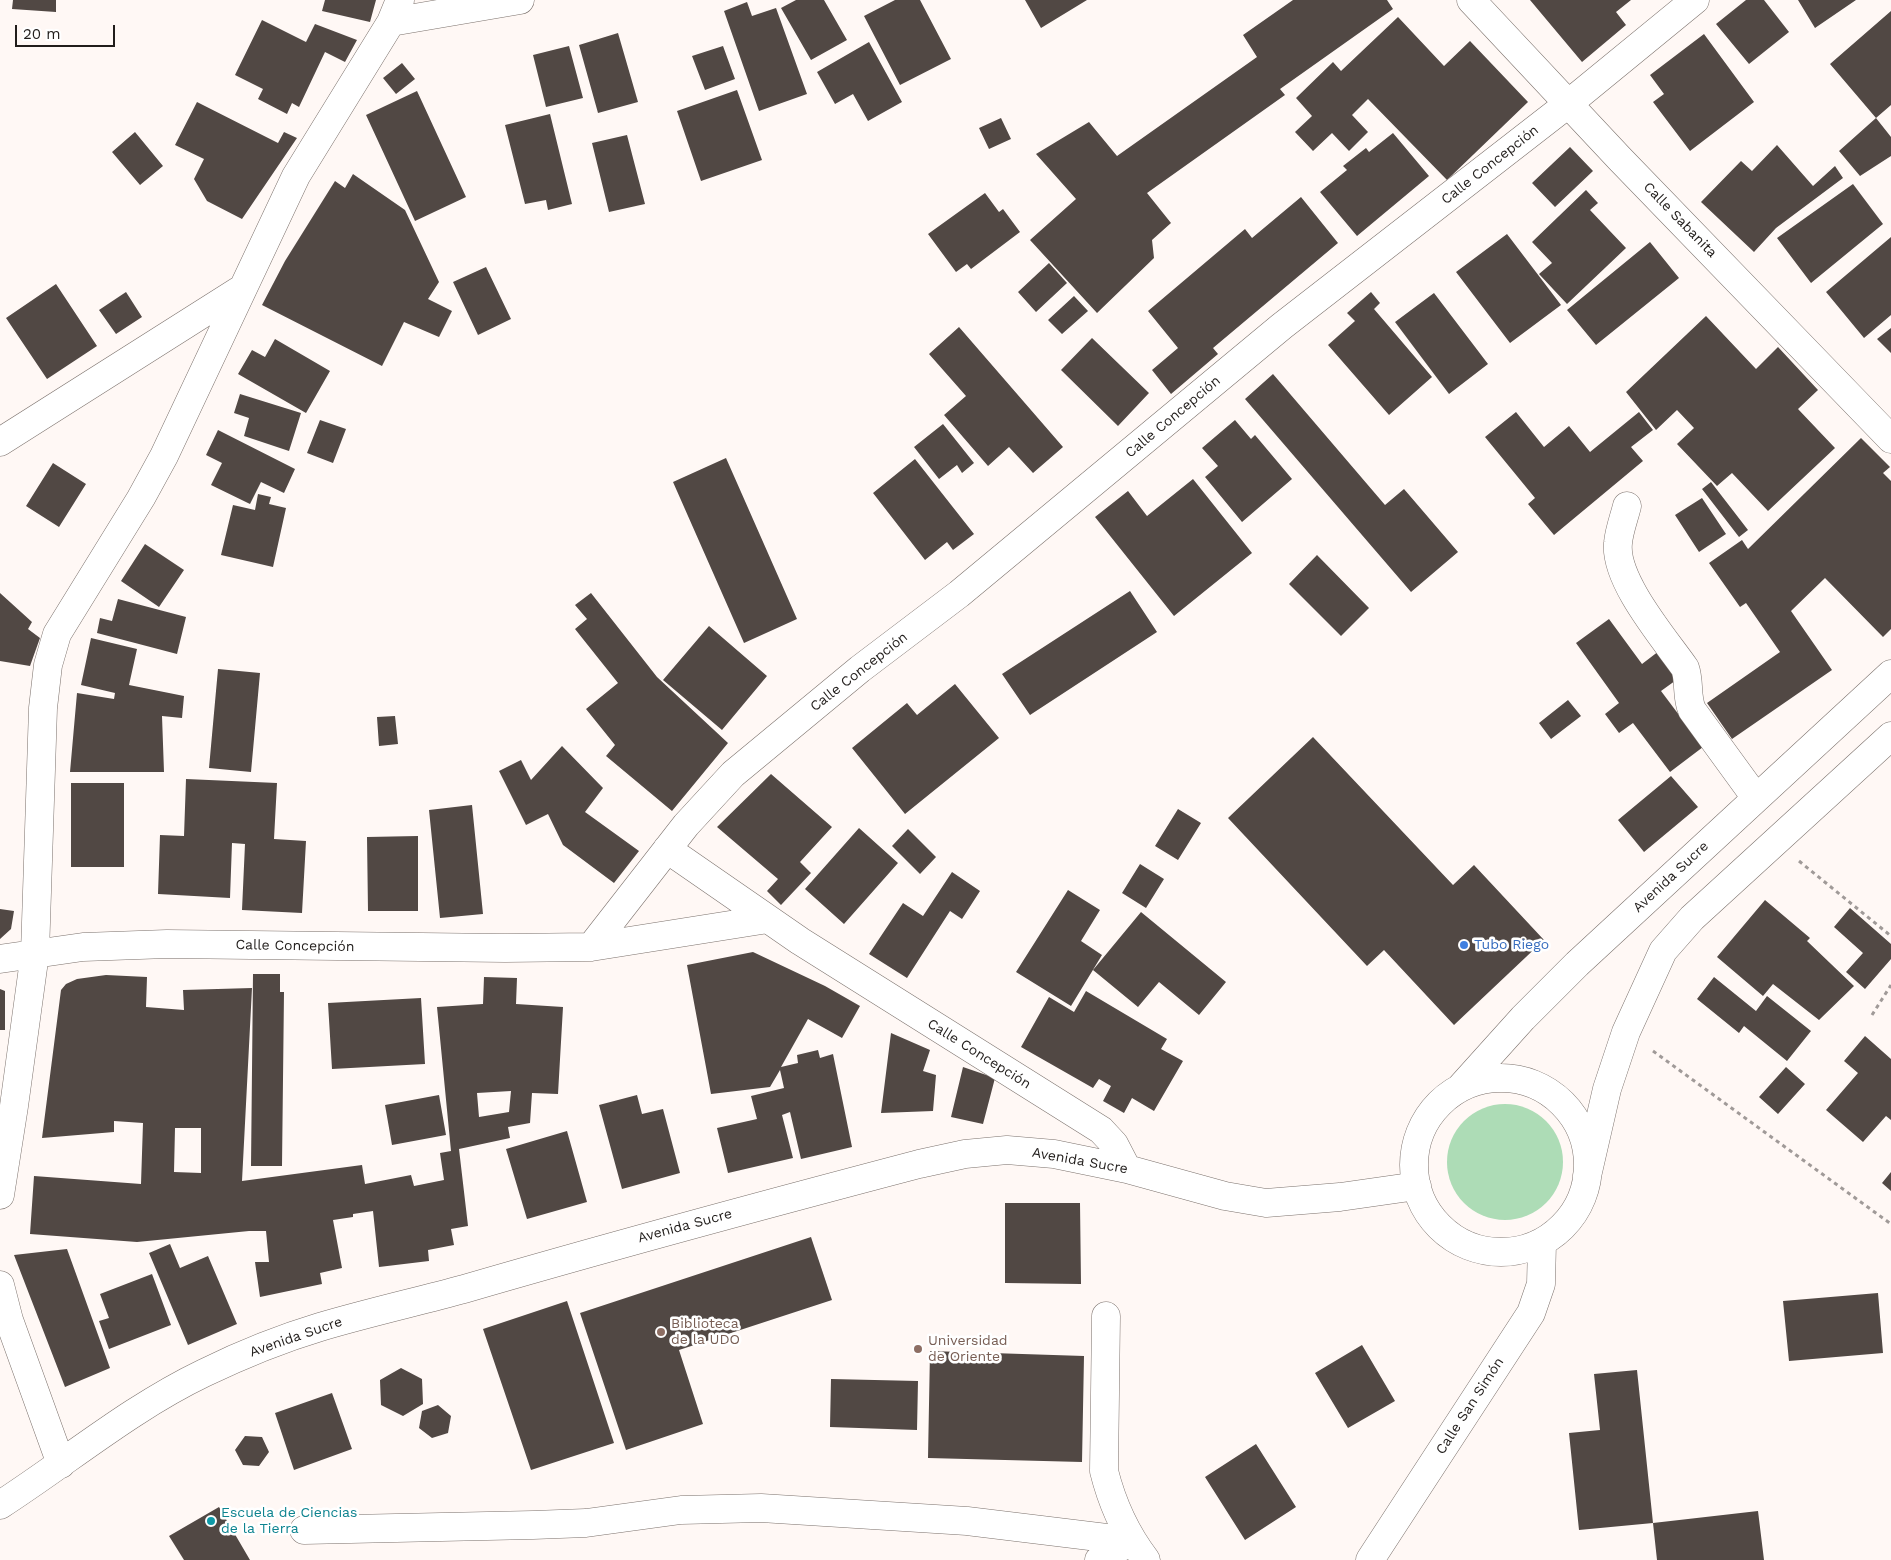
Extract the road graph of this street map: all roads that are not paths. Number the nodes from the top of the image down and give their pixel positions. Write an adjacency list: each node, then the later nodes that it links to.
1 (520, 0): 4 (street)
2 (1471, 0): 5 (street, Calle Sabanita)
3 (1695, 0): 5 (street, Calle Concepción)
4 (395, 11): 6 (street)
5 (1568, 104): 7 (street, Calle Sabanita); 13 (street, Calle Concepción)
6 (243, 288): 8 (street); 16 (street)
7 (1891, 438)
8 (0, 442)
9 (1627, 506): 12 (street)
10 (1891, 674): 12 (street, Avenida Sucre)
11 (1891, 736): 20 (street)
12 (1756, 798): 18 (street, Avenida Sucre)
13 (667, 849): 14 (street, Calle Concepción); 15 (street, Calle Concepción)
14 (768, 919): 15 (street, Calle Concepción); 19 (street, Calle Concepción)
15 (590, 947): 16 (street, Calle Concepción)
16 (35, 953): 17 (street, Calle Concepción); 22 (street)
17 (0, 959)
18 (1460, 1088): 20 (street); 21 (street)
19 (1127, 1169): 21 (street, Avenida Sucre); 26 (street, Avenida Sucre)
20 (1587, 1176): 23 (street)
21 (1417, 1186): 23 (street)
22 (0, 1195)
23 (1542, 1243): 31 (street, Calle San Simón)
24 (0, 1285): 26 (street)
25 (1106, 1316): 29 (street)
26 (61, 1464): 27 (street, Avenida Sucre)
27 (0, 1505)
28 (304, 1530): 29 (street)
29 (1138, 1550): 30 (street)
30 (1099, 1560)
31 (1370, 1560)

